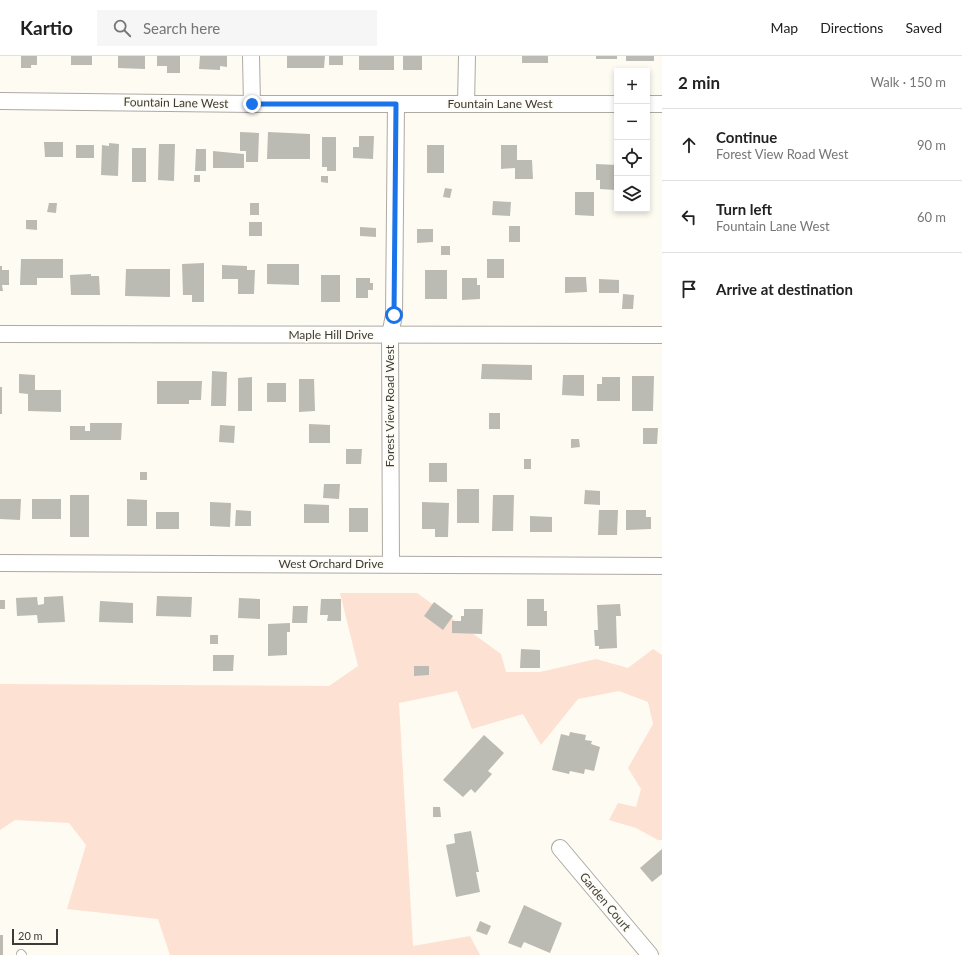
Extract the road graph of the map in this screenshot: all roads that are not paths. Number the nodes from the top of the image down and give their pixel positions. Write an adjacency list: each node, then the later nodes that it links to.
1 (251, 56): 4 (street)
2 (467, 56): 6 (street)
3 (0, 101): 4 (street, Fountain Lane West)
4 (252, 104): 5 (street, Fountain Lane West)
5 (396, 104): 6 (street, Fountain Lane West); 11 (street, Forest View Road West)
6 (466, 104): 7 (street, Fountain Lane West)
7 (614, 104)
8 (650, 104): 9 (street)
9 (662, 104)
10 (0, 334): 11 (street, Maple Hill Drive)
11 (390, 335): 12 (street, Maple Hill Drive); 14 (street, Forest View Road West)
12 (662, 335)
13 (0, 563): 14 (street, West Orchard Drive)
14 (391, 564): 15 (street, West Orchard Drive)
15 (662, 566)
16 (560, 848): 17 (street, Garden Court)
17 (650, 955)

